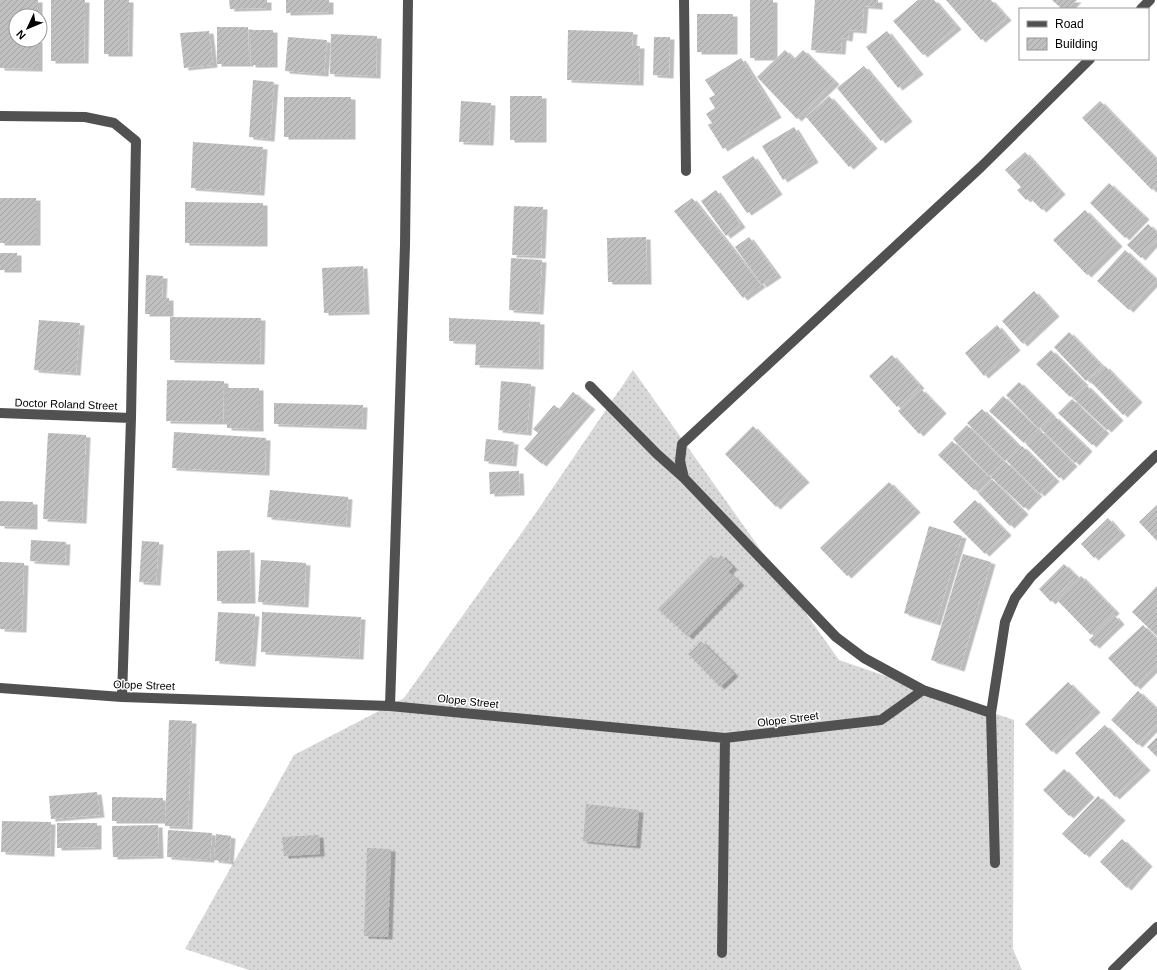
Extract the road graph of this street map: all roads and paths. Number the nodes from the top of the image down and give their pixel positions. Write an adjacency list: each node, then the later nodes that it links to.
1 (408, 0): 16 (street)
2 (684, 0): 7 (street)
3 (1150, 0): 4 (street)
4 (1142, 8)
5 (1089, 60): 12 (street)
6 (0, 116): 10 (street)
7 (686, 171)
8 (590, 386): 12 (street)
9 (0, 413): 10 (street, Doctor Roland Street)
10 (131, 418): 15 (street)
11 (1157, 455): 17 (street)
12 (684, 478): 14 (street)
13 (0, 688): 15 (street, Olope Street)
14 (922, 690): 17 (street); 18 (street, Olope Street)
15 (122, 696): 16 (street, Olope Street)
16 (390, 706): 18 (street, Olope Street)
17 (992, 713): 19 (street)
18 (725, 738): 21 (street)
19 (995, 863)
20 (1157, 927): 22 (street)
21 (722, 953)
22 (1113, 970)

